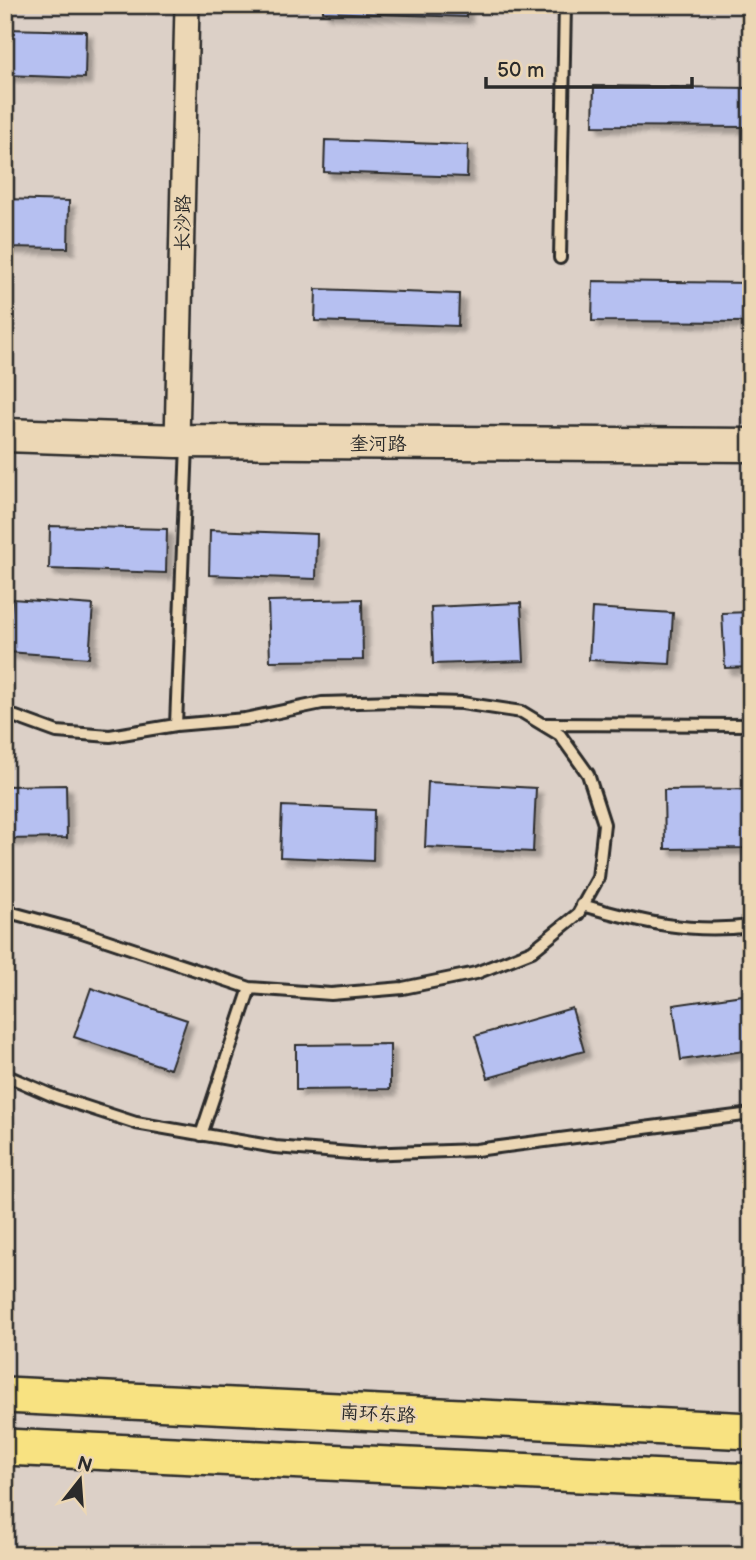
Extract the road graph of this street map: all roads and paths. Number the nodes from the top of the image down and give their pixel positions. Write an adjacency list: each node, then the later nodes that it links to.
1 (187, 5): 5 (street, 长沙路)
2 (565, 5): 3 (lane)
3 (560, 258)
4 (5, 435): 5 (street, 奎河路)
5 (182, 441): 6 (street, 奎河路); 9 (lane)
6 (751, 445)
7 (5, 713): 9 (lane)
8 (542, 724): 9 (lane); 10 (lane); 11 (lane)
9 (176, 725)
10 (751, 725)
11 (582, 905): 13 (lane); 14 (lane)
12 (5, 911): 14 (lane)
13 (751, 926)
14 (250, 988): 17 (lane)
15 (5, 1075): 17 (lane)
16 (751, 1114): 17 (lane)
17 (201, 1135)
18 (5, 1395): 19 (main road, 南环东路)
19 (751, 1431)
20 (5, 1447): 21 (main road)
21 (751, 1482)

